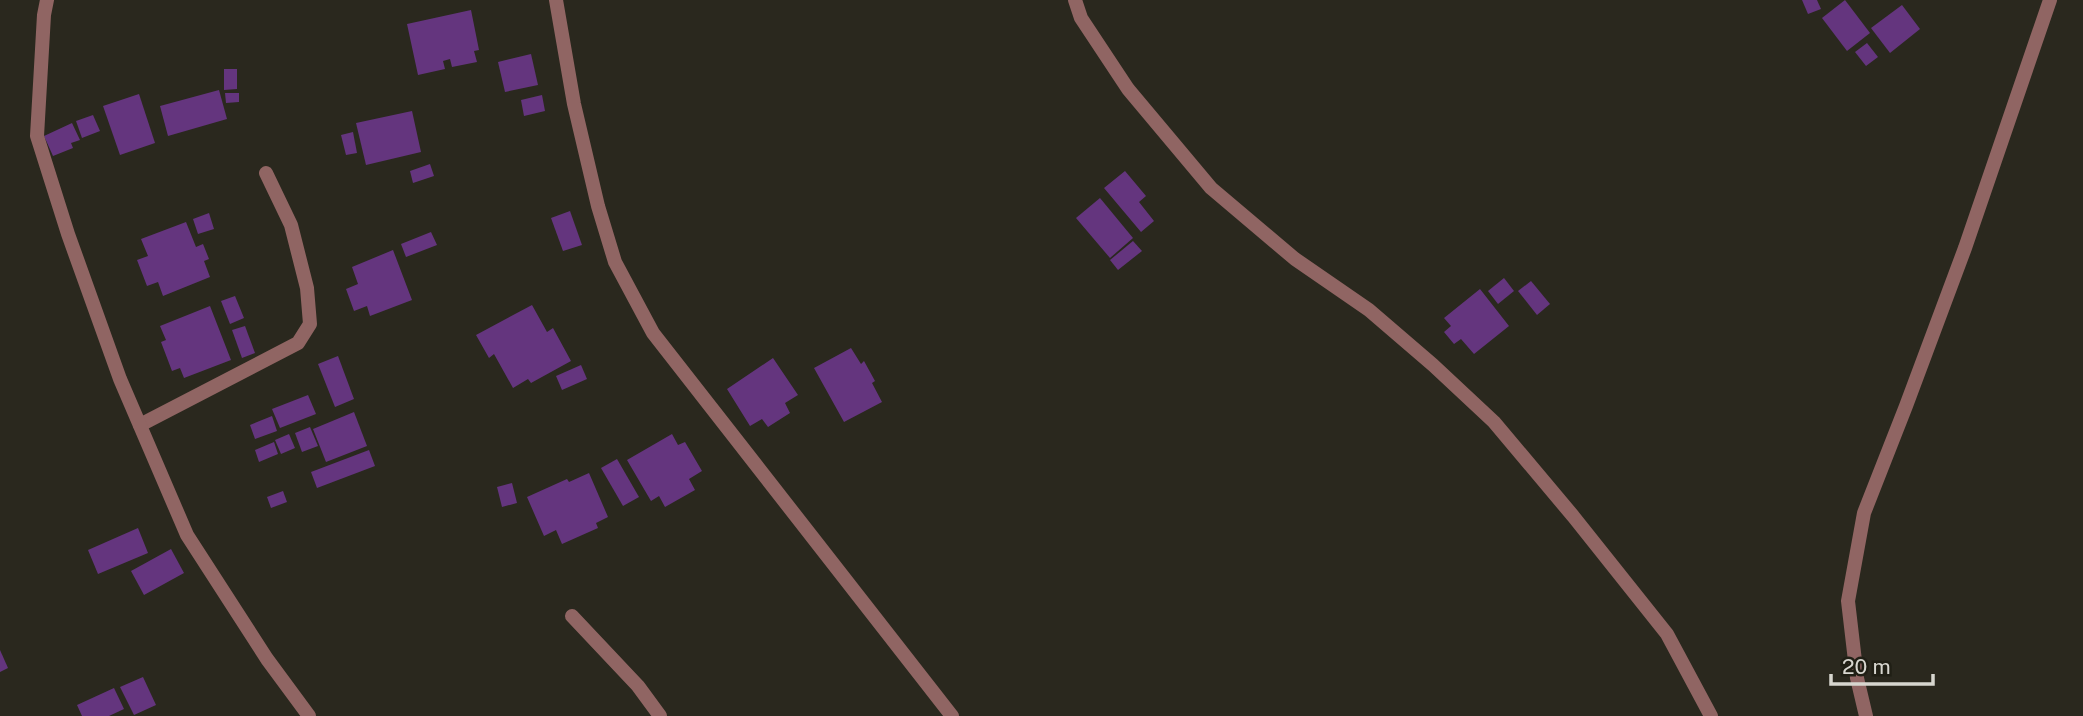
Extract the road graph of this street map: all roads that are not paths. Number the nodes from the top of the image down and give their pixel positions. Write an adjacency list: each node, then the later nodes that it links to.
1 (47, 0): 6 (street)
2 (556, 0): 10 (street)
3 (1075, 0): 11 (street)
4 (2050, 0): 12 (street)
5 (266, 173): 6 (street)
6 (140, 425): 8 (street)
7 (572, 616): 9 (street)
8 (309, 716)
9 (660, 716)
10 (952, 716)
11 (1711, 716)
12 (1866, 716)

